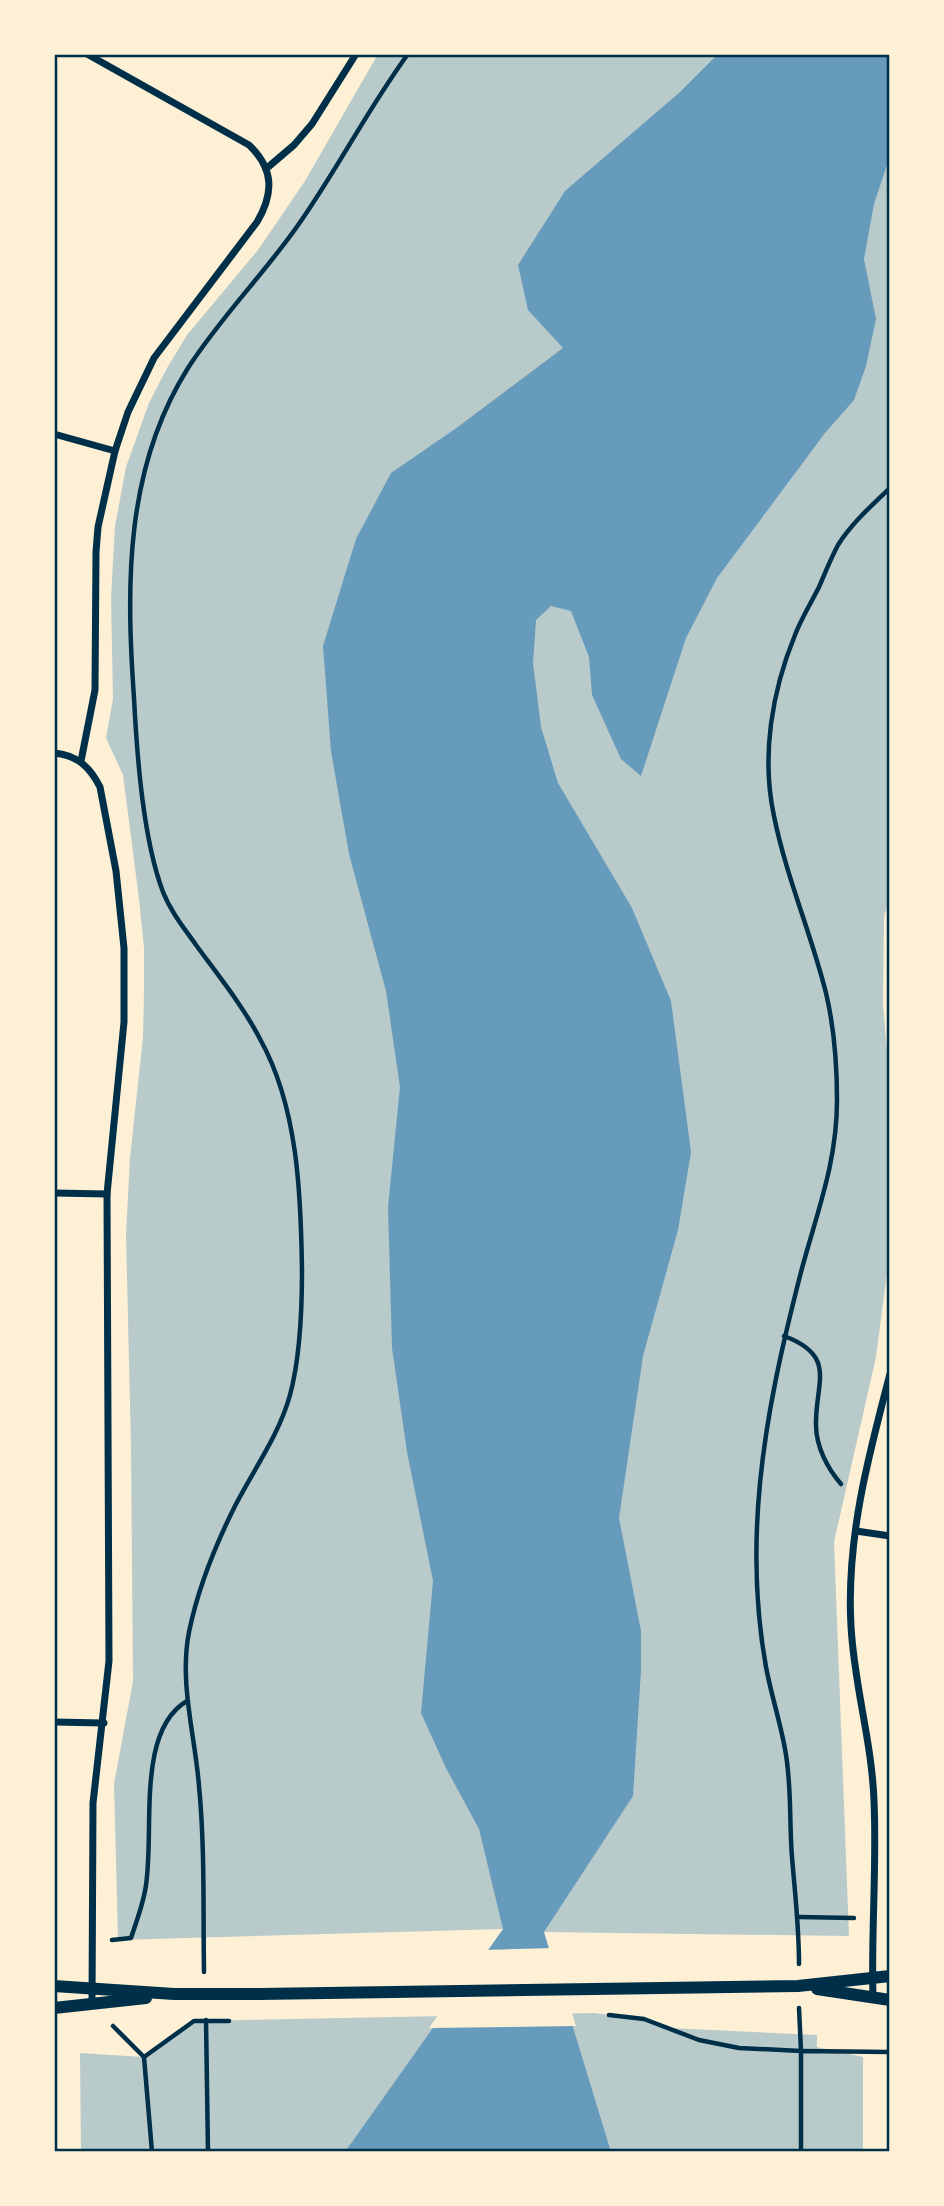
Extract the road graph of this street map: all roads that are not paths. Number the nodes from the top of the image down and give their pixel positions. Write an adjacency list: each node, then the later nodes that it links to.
1 (87, 54): 3 (street)
2 (356, 54): 3 (street)
3 (267, 168): 5 (street)
4 (54, 434): 5 (street)
5 (115, 451): 7 (street)
6 (54, 752): 7 (street)
7 (81, 761): 9 (street)
8 (54, 1193): 9 (street)
9 (107, 1194): 14 (street)
10 (890, 1374): 11 (street)
11 (856, 1531): 12 (street); 16 (street)
12 (890, 1536)
13 (54, 1723): 14 (street)
14 (104, 1723): 19 (street)
15 (890, 1976): 16 (street)
16 (873, 1979): 18 (street); 21 (street)
17 (54, 1986): 19 (street)
18 (799, 1986): 20 (street); 21 (street)
19 (91, 1989): 20 (street); 23 (street)
20 (174, 1994): 23 (street)
21 (873, 1998): 22 (street)
22 (890, 2000)
23 (92, 2005): 24 (street)
24 (54, 2008)

